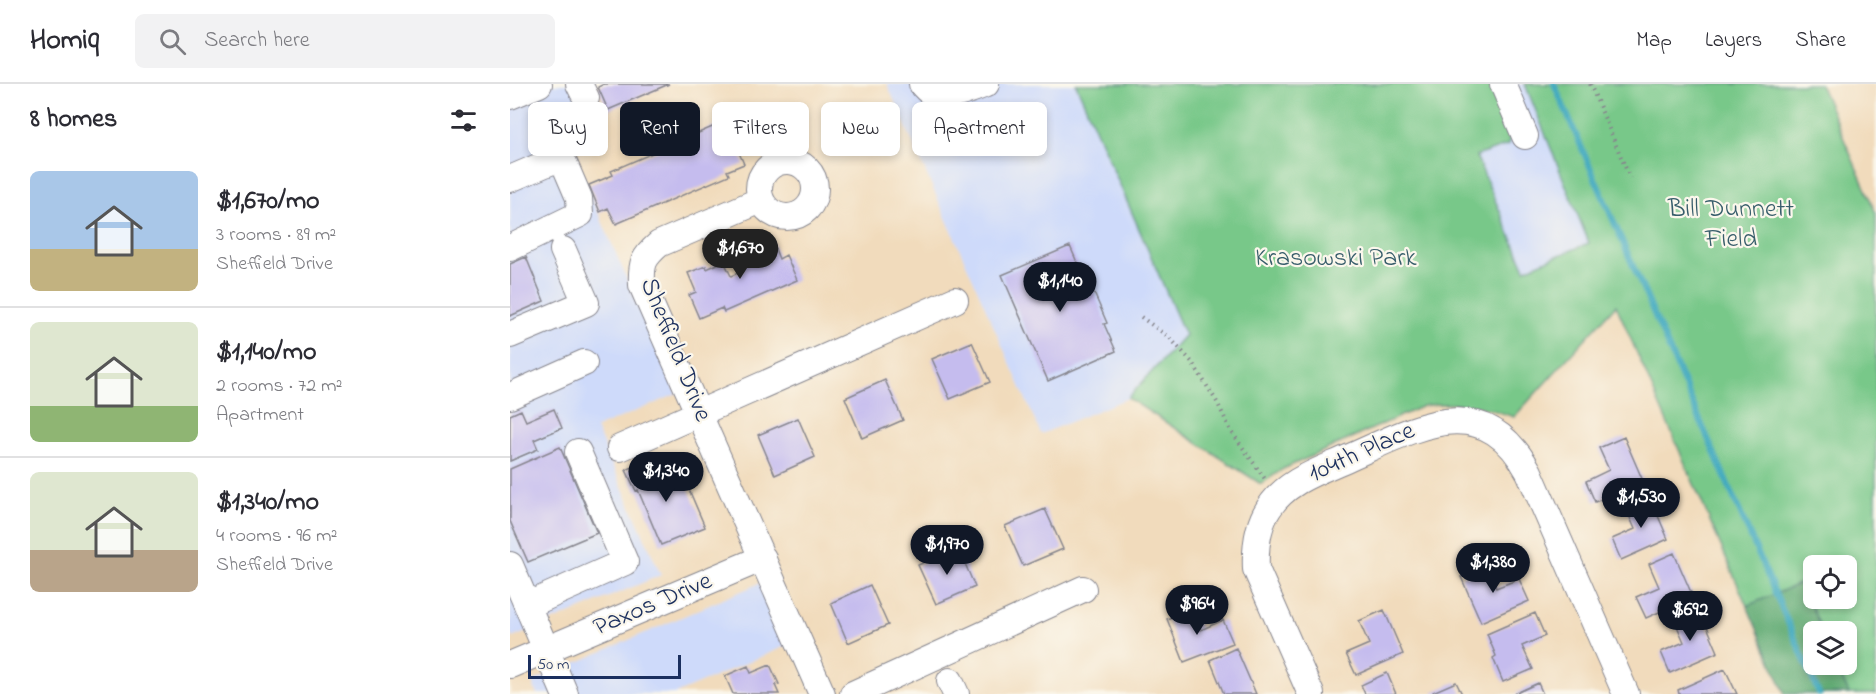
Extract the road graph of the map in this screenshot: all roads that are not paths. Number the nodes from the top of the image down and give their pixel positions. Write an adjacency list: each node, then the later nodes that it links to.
1 (539, 84): 5 (street)
2 (986, 84): 4 (street)
3 (1503, 84): 6 (street)
4 (924, 88)
5 (510, 96)
6 (1525, 136)
7 (510, 179): 9 (street)
8 (761, 200): 15 (street, Sheffield Drive)
9 (510, 248)
10 (563, 250): 12 (street)
11 (955, 300): 15 (street)
12 (510, 335)
13 (584, 363): 14 (street)
14 (510, 396)
15 (700, 413): 16 (street); 18 (street, Sheffield Drive)
16 (620, 448)
17 (578, 452): 21 (street)
18 (763, 558): 22 (street, Paxos Drive); 25 (street, Sheffield Drive)
19 (510, 565): 21 (street)
20 (1083, 589): 26 (street)
21 (528, 605): 22 (street)
22 (546, 649): 23 (street, Paxos Drive); 24 (street)
23 (510, 664)
24 (565, 694)
25 (822, 694)
26 (853, 694)
27 (1311, 694): 28 (street, 104th Place)
28 (1626, 694)

